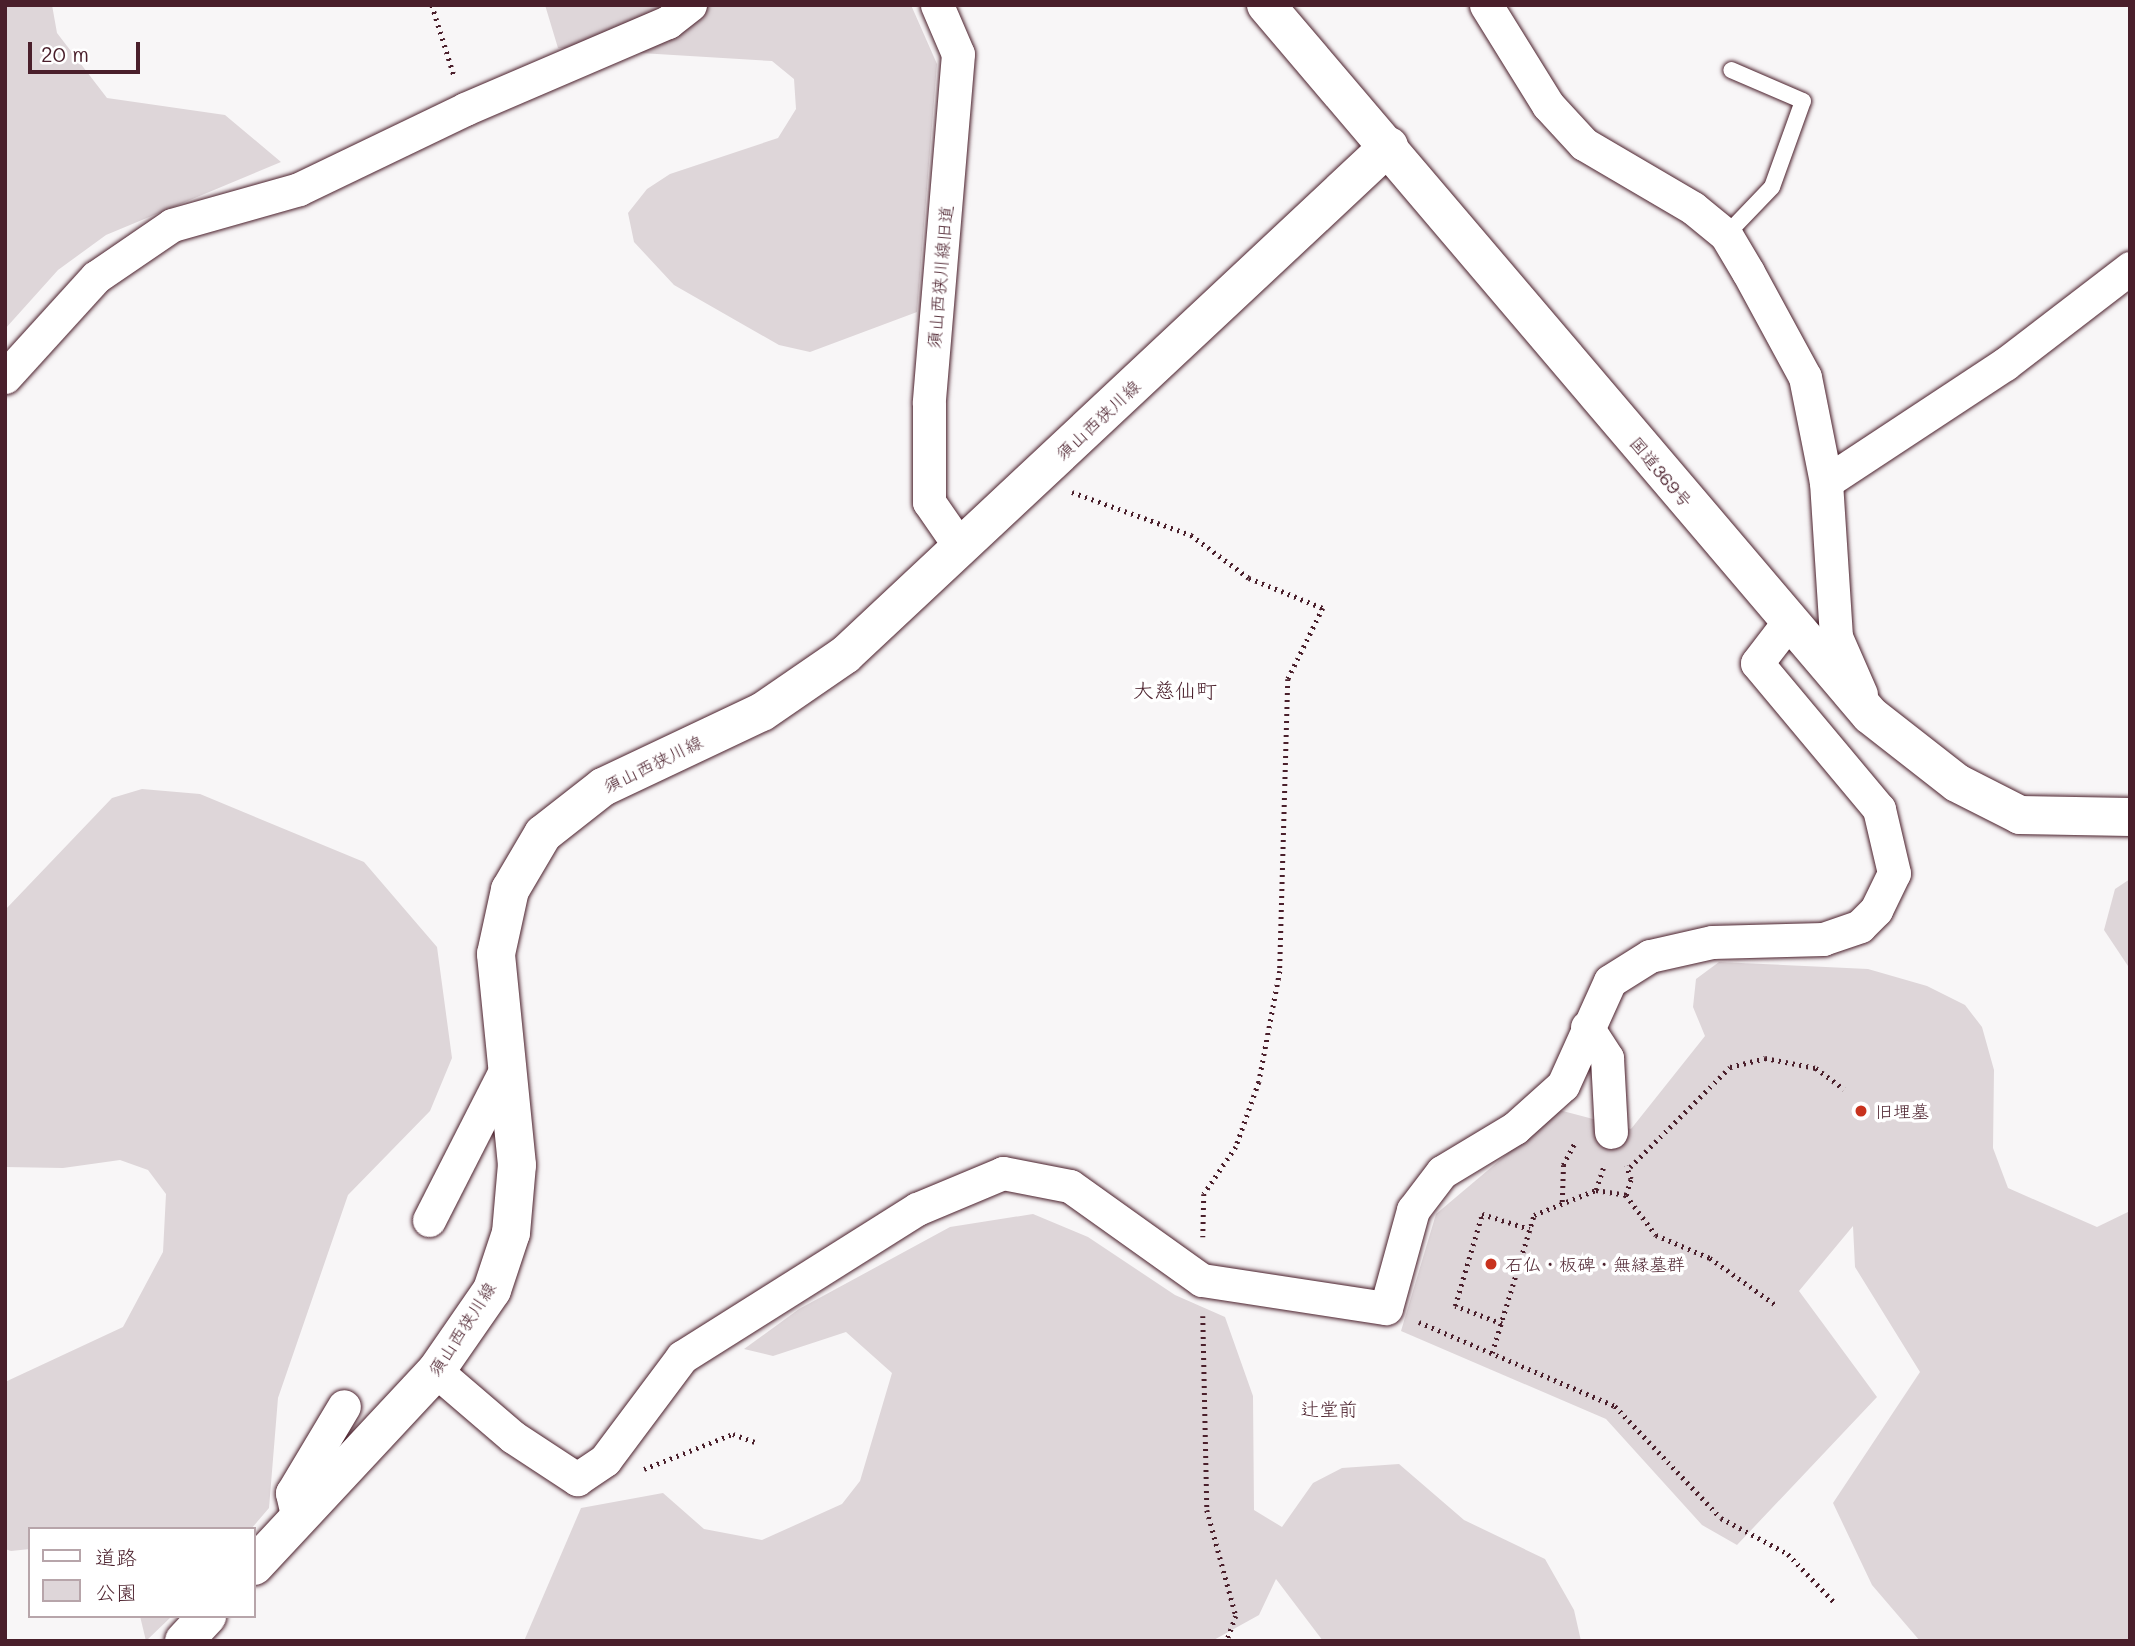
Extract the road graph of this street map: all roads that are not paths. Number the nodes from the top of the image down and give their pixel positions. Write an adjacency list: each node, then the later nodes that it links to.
1 (690, 5): 9 (street)
2 (937, 5): 11 (street, 須山西狭川線旧道)
3 (1266, 5): 6 (main road, 国道369号)
4 (1499, 11): 7 (street)
5 (1731, 70): 7 (lane)
6 (1390, 146): 11 (main road, 須山西狭川線); 12 (main road, 国道369号)
7 (1726, 236): 10 (street)
8 (2130, 268): 10 (street)
9 (5, 377)
10 (1826, 482): 13 (street)
11 (958, 544): 16 (main road, 須山西狭川線)
12 (1787, 624): 13 (main road, 国道369号); 15 (street)
13 (1870, 715): 14 (main road, 国道369号)
14 (2130, 817)
15 (1587, 1027): 17 (street); 19 (street)
16 (507, 1067): 18 (street); 19 (main road, 須山西狭川線)
17 (1613, 1146)
18 (429, 1220)
19 (436, 1371): 21 (main road, 須山西狭川線)
20 (344, 1406): 21 (street)
21 (298, 1519): 22 (main road, 須山西狭川線)
22 (256, 1564)
23 (205, 1618): 24 (main road)
24 (184, 1641)

